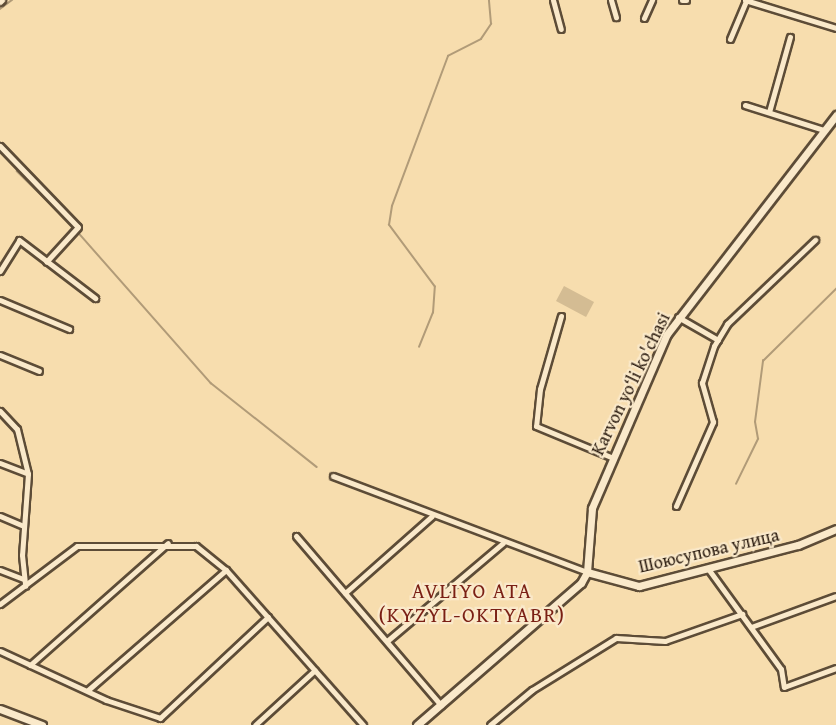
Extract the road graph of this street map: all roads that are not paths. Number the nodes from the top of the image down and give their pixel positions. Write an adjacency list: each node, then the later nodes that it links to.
1 (553, 0): 9 (street)
2 (611, 0): 6 (street)
3 (652, 0): 7 (street)
4 (745, 0): 5 (street); 11 (street)
5 (756, 2): 8 (street)
6 (616, 17)
7 (644, 18)
8 (836, 28)
9 (561, 29)
10 (790, 37): 13 (street)
11 (730, 39)
12 (745, 105): 13 (street)
13 (769, 112): 15 (street)
14 (836, 115): 15 (street, Karvon yo‘li ko'chasi)
15 (824, 130): 23 (street, Karvon yo‘li ko'chasi)
16 (0, 146): 18 (street)
17 (816, 240): 25 (street)
18 (46, 262): 19 (street); 20 (street)
19 (0, 271)
20 (95, 298)
21 (0, 300): 24 (street)
22 (561, 316): 29 (street)
23 (678, 317): 25 (street); 29 (street, Karvon yo‘li ko'chasi)
24 (69, 329)
25 (717, 340): 33 (street)
26 (0, 355): 27 (street)
27 (39, 371)
28 (0, 411): 31 (street)
29 (611, 457): 44 (street, Karvon yo‘li ko'chasi)
30 (0, 463): 31 (street)
31 (28, 474): 36 (street)
32 (333, 476): 35 (street)
33 (676, 506)
34 (0, 516): 36 (street)
35 (432, 516): 40 (street); 46 (street)
36 (23, 526): 45 (street)
37 (836, 529): 43 (street, Шоюсупова улица)
38 (297, 536): 46 (street)
39 (168, 543): 42 (street); 45 (street); 54 (street)
40 (503, 543): 44 (street); 52 (street)
41 (0, 570): 45 (street)
42 (225, 570): 50 (street); 57 (street)
43 (709, 570): 44 (street, Шоюсупова улица); 49 (street)
44 (587, 572): 58 (street)
45 (24, 583): 48 (street)
46 (345, 593): 52 (street)
47 (836, 596): 51 (street)
48 (1, 603)
49 (742, 614): 51 (street); 64 (street)
50 (268, 617): 56 (street); 57 (street)
51 (751, 627): 55 (street)
52 (387, 641): 58 (street)
53 (0, 651): 54 (street)
54 (30, 665): 57 (street)
55 (836, 668)
56 (315, 670): 61 (street); 62 (street)
57 (88, 690)
58 (441, 705): 63 (street)
59 (0, 709): 60 (street)
60 (42, 725)
61 (255, 725)
62 (363, 725)
63 (417, 725)
64 (490, 725)

